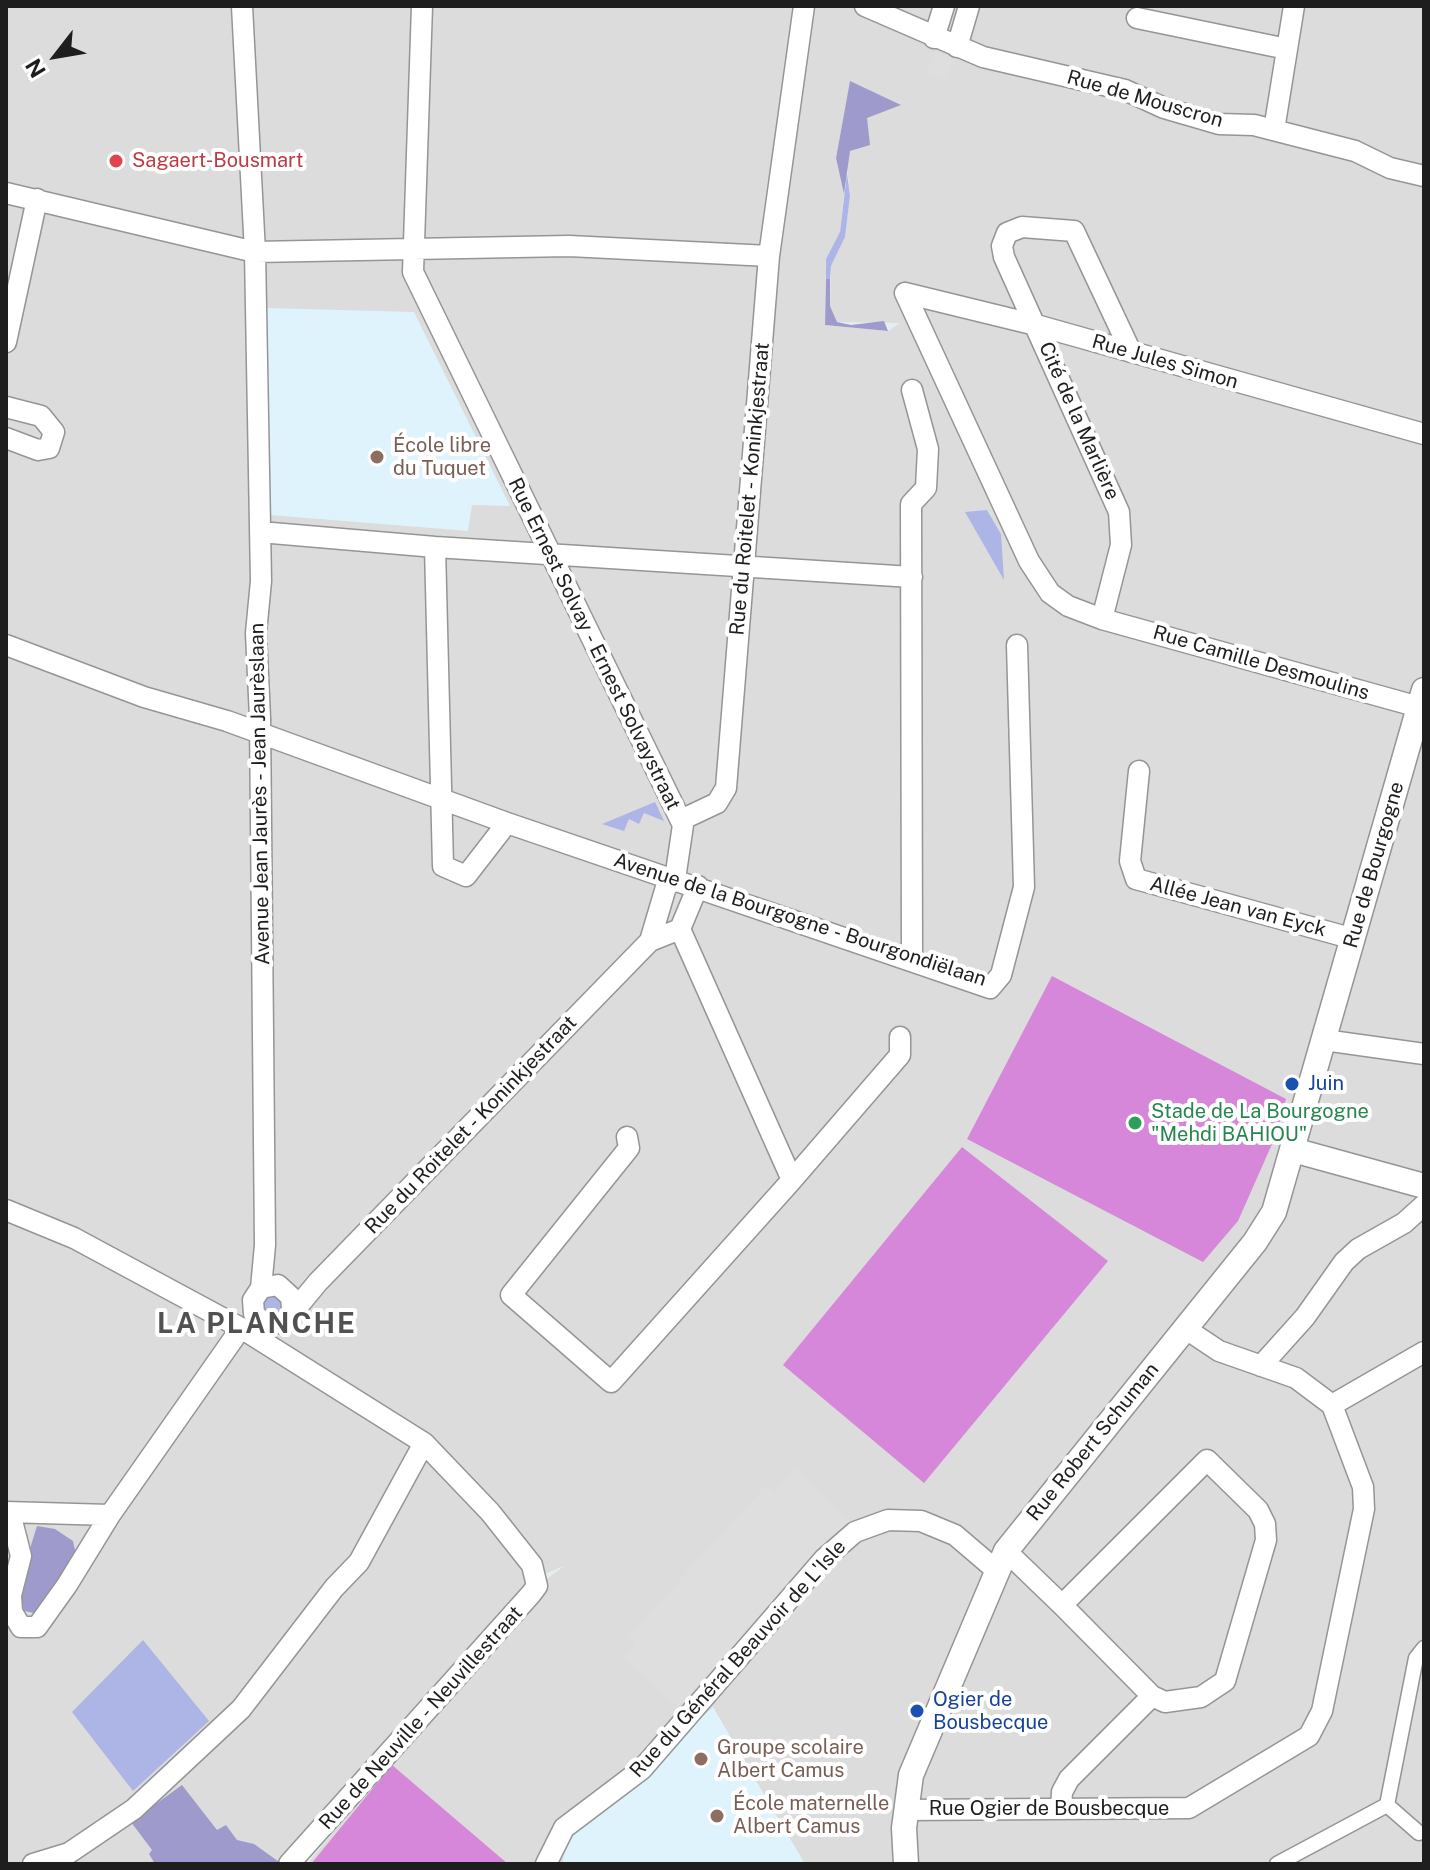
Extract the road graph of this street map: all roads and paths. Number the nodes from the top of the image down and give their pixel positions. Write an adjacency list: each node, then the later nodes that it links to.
1 (242, 6): 17 (street, Avenue Jean Jaurès - Jean Jaurèslaan)
2 (422, 6): 16 (street, Rue Ernest Solvay - Ernest Solvaystraat)
3 (804, 6): 18 (street, Rue du Roitelet - Koninkjestraat)
4 (865, 6): 9 (street, Rue de Mouscron)
5 (944, 6): 9 (street)
6 (969, 6): 10 (street)
7 (1294, 6): 11 (street)
8 (1137, 18): 11 (street)
9 (934, 38): 10 (street, Rue de Mouscron)
10 (957, 47): 12 (street, Rue de Mouscron)
11 (1287, 49): 12 (street)
12 (1274, 130): 13 (street, Rue de Mouscron)
13 (1424, 176)
14 (6, 193): 15 (street)
15 (37, 199): 17 (street); 20 (street)
16 (414, 248): 17 (street); 18 (street); 28 (street, Rue Ernest Solvay - Ernest Solvaystraat)
17 (255, 252): 26 (street, Avenue Jean Jaurès - Jean Jaurèslaan)
18 (769, 256): 29 (street, Rue du Roitelet - Koninkjestraat)
19 (1036, 325): 21 (street, Rue Jules Simon); 21 (street, Cité de la Marlière); 31 (street, Cité de la Marlière); 31 (street, Rue Jules Simon)
20 (6, 342)
21 (1131, 352): 24 (street, Rue Jules Simon)
22 (912, 390): 30 (street)
23 (6, 407): 25 (street)
24 (1424, 434)
25 (6, 438)
26 (260, 532): 27 (street); 35 (street, Avenue Jean Jaurès - Jean Jaurèslaan)
27 (435, 547): 28 (street); 37 (street)
28 (549, 553): 29 (street); 38 (street, Rue Ernest Solvay - Ernest Solvaystraat)
29 (743, 565): 30 (street); 38 (street, Rue du Roitelet - Koninkjestraat)
30 (912, 577): 45 (street)
31 (1102, 619): 34 (street, Rue Camille Desmoulins)
32 (6, 645): 35 (street, Avenue de la Bourgogne - Bourgondiëlaan)
33 (1017, 645): 45 (street, Avenue de la Bourgogne - Bourgondiëlaan)
34 (1422, 698): 43 (street, Rue de Bourgogne)
35 (260, 734): 37 (street, Avenue de la Bourgogne - Bourgondiëlaan); 56 (street, Avenue Jean Jaurès - Jean Jaurèslaan)
36 (1139, 771): 43 (street, Allée Jean van Eyck)
37 (439, 796): 39 (street, Avenue de la Bourgogne - Bourgondiëlaan); 39 (street)
38 (681, 820): 40 (street, Rue du Roitelet - Koninkjestraat)
39 (507, 823): 40 (street, Avenue de la Bourgogne - Bourgondiëlaan)
40 (675, 879): 41 (street, Avenue de la Bourgogne - Bourgondiëlaan); 44 (street, Rue du Roitelet - Koninkjestraat)
41 (698, 886): 42 (street); 45 (street, Avenue de la Bourgogne - Bourgondiëlaan)
42 (680, 929): 44 (street, Rue du Roitelet - Koninkjestraat); 51 (street)
43 (1354, 939): 47 (street, Rue de Bourgogne)
44 (650, 941): 55 (street, Rue du Roitelet - Koninkjestraat)
45 (912, 959)
46 (900, 1037): 51 (street)
47 (1324, 1040): 48 (street); 50 (street, Rue Robert Schuman)
48 (1424, 1054)
49 (627, 1137): 51 (street)
50 (1293, 1150): 52 (street); 57 (street, Rue Robert Schuman)
51 (792, 1180)
52 (1424, 1186)
53 (1424, 1205): 59 (street)
54 (6, 1210): 56 (street)
55 (292, 1309): 56 (street, Rue du Roitelet - Koninkjestraat); 56 (street)
56 (251, 1318): 61 (street); 63 (street)
57 (1186, 1329): 59 (street); 64 (street, Rue Robert Schuman)
58 (1424, 1352): 60 (street)
59 (1261, 1366): 60 (street)
60 (1332, 1405): 69 (street, Rue Ogier de Bousbecque)
61 (424, 1443): 72 (street); 73 (street, Rue de Neuville - Neuvillestraat)
62 (8, 1512): 63 (street); 63 (street)
63 (110, 1515)
64 (1001, 1560): 65 (street, Rue du Général Beauvoir de L'Isle); 70 (street, Rue Robert Schuman); 74 (street, Rue du Général Beauvoir de L'Isle)
65 (1062, 1605): 67 (street, Rue du Général Beauvoir de L'Isle); 67 (street)
66 (1424, 1648): 68 (street)
67 (1152, 1696): 69 (street)
68 (1387, 1805): 71 (street); 76 (street)
69 (1061, 1809): 70 (street, Rue Ogier de Bousbecque)
70 (905, 1810): 75 (street, Rue Robert Schuman)
71 (1419, 1833)
72 (33, 1864)
73 (289, 1864)
74 (546, 1864)
75 (906, 1864)
76 (1277, 1864)

